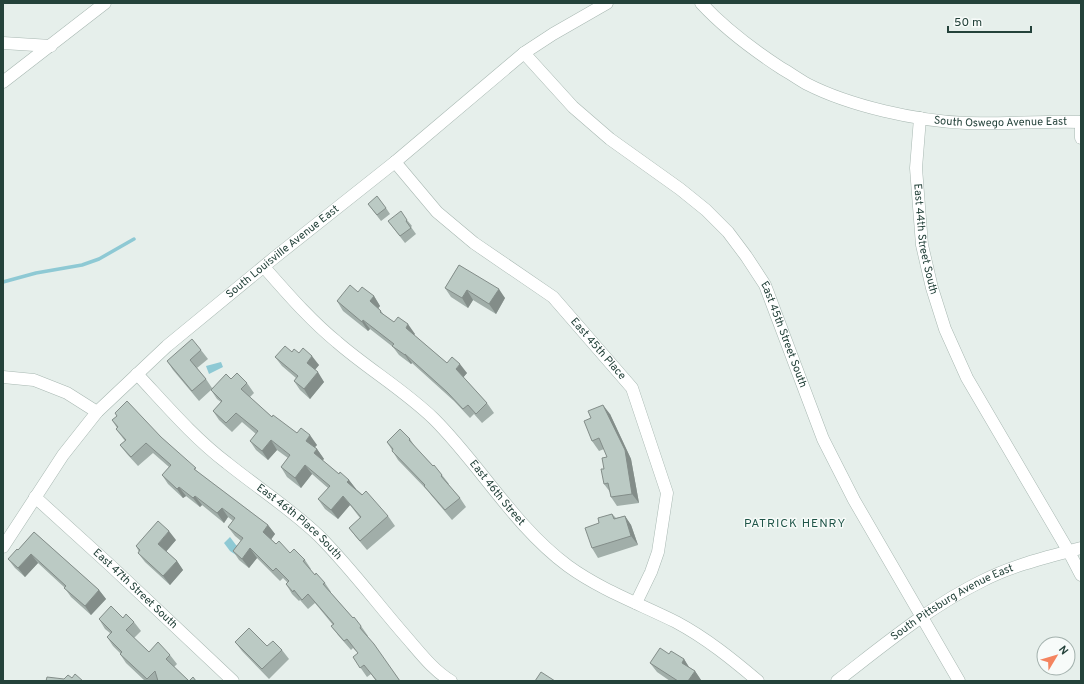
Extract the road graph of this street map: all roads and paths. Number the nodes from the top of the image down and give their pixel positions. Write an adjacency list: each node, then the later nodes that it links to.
1 (104, 3): 5 (street)
2 (607, 3): 6 (street, South Louisville Avenue East)
3 (701, 3): 8 (street)
4 (3, 43): 5 (street)
5 (51, 46): 7 (street)
6 (524, 54): 11 (street, South Louisville Avenue East); 22 (street, East 45th Street South)
7 (3, 82)
8 (920, 118): 9 (street, South Oswego Avenue East); 19 (street, East 44th Street South)
9 (1081, 122): 10 (street)
10 (1081, 138)
11 (395, 162): 12 (street, South Louisville Avenue East); 21 (street, East 45th Place)
12 (264, 267): 13 (street, South Louisville Avenue East); 21 (street, East 46th Street)
13 (137, 374): 15 (street, South Louisville Avenue East); 24 (street, East 46th Place South)
14 (3, 377): 15 (street)
15 (97, 412): 16 (street, South Louisville Avenue East)
16 (35, 498): 17 (street, South Louisville Avenue East); 23 (street, East 47th Street South)
17 (3, 547)
18 (1081, 548): 19 (street, South Pittsburg Avenue East)
19 (1069, 552): 20 (street, East 44th Street South); 22 (street, South Pittsburg Avenue East)
20 (1081, 575)
21 (636, 603): 25 (street, East 46th Street)
22 (922, 616): 26 (street, South Pittsburg Avenue East); 27 (street, East 45th Street South)
23 (233, 681)
24 (451, 681)
25 (758, 681)
26 (837, 681)
27 (959, 681)

